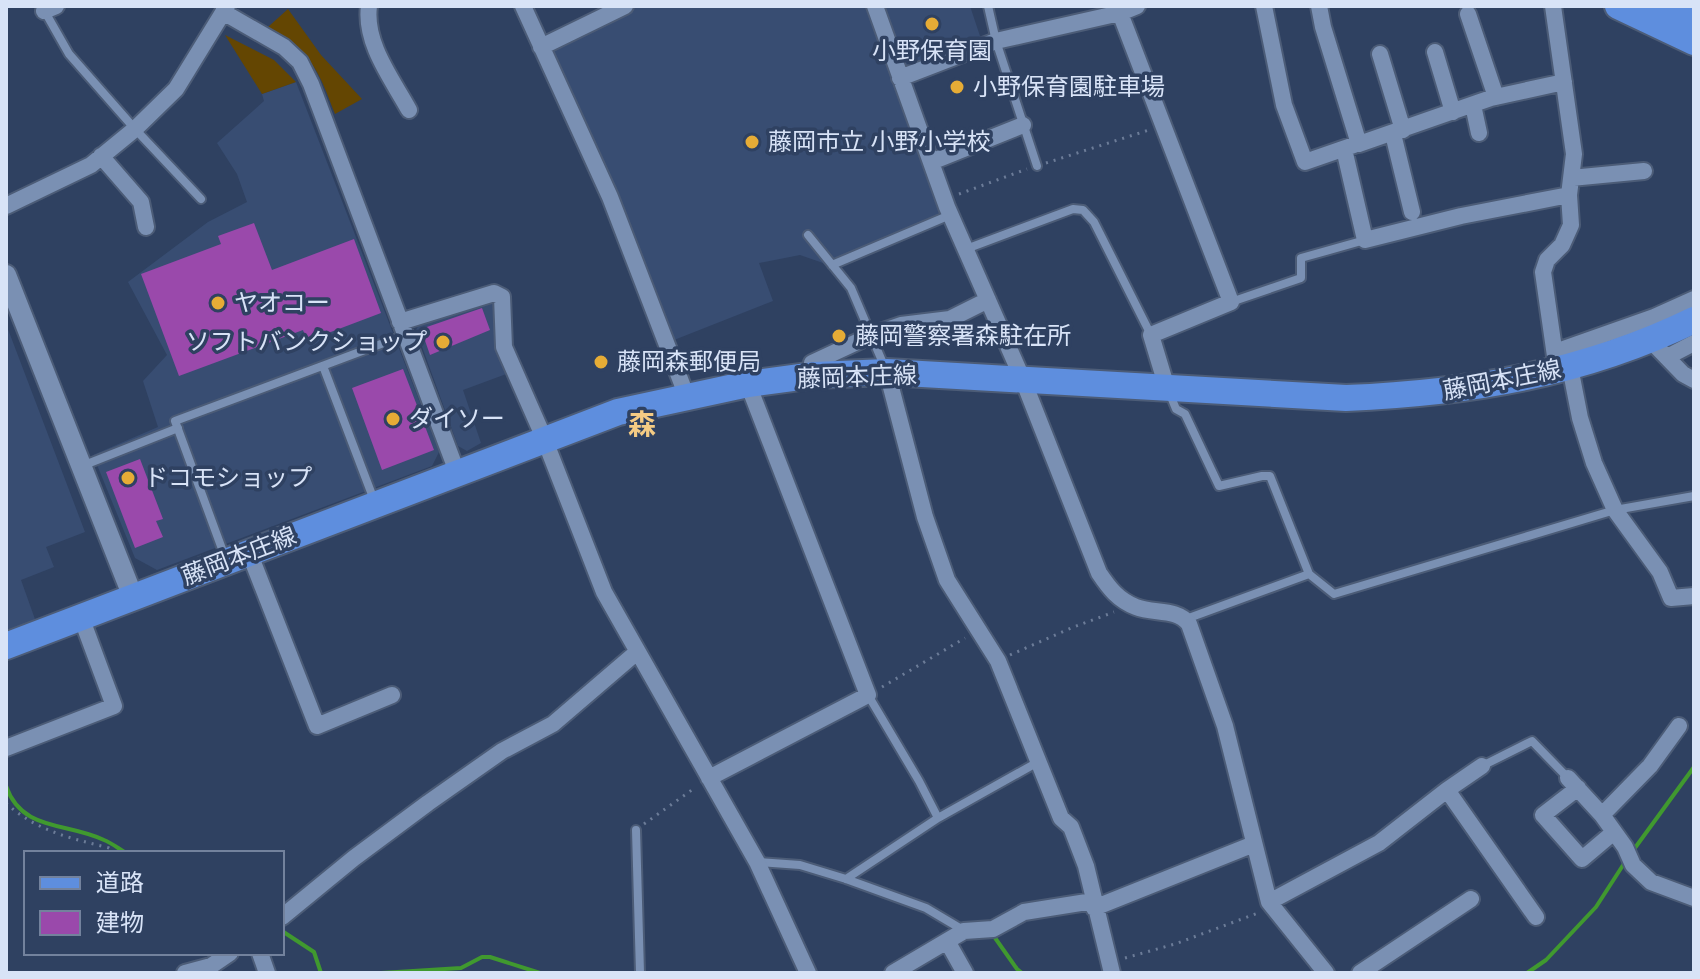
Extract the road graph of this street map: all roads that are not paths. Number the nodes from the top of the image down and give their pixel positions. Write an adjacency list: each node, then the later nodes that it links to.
1 (369, 6): 26 (street)
2 (523, 6): 19 (street)
3 (625, 6): 19 (street)
4 (875, 6): 22 (street)
5 (988, 6): 17 (lane)
6 (1137, 6): 14 (street)
7 (1264, 6): 32 (street)
8 (1319, 6): 32 (street)
9 (1553, 6): 23 (street)
10 (1618, 6): 18 (main road)
11 (1663, 6): 16 (main road)
12 (47, 8): 29 (lane)
13 (225, 9): 29 (street); 53 (street)
14 (1120, 13): 17 (street); 51 (street)
15 (1468, 14): 24 (street)
16 (1694, 20)
17 (996, 41): 22 (street); 28 (lane)
18 (1694, 42)
19 (541, 47): 66 (street)
20 (1435, 52): 27 (street)
21 (1380, 54): 30 (street)
22 (900, 78): 34 (street)
23 (1564, 82): 24 (street); 37 (street)
24 (1496, 97): 25 (street)
25 (1473, 105): 27 (street); 31 (street)
26 (409, 110)
27 (1453, 112): 30 (street)
28 (1023, 125): 34 (street); 35 (lane)
29 (135, 129): 33 (street); 39 (lane)
30 (1398, 132): 32 (street); 42 (street)
31 (1479, 133)
32 (1351, 146): 45 (street)
33 (101, 156): 40 (street); 43 (street)
34 (931, 162): 41 (street)
35 (1037, 166)
36 (1644, 171): 37 (street)
37 (1571, 178): 38 (street)
38 (1569, 195): 45 (street); 58 (street)
39 (201, 199)
40 (6, 206)
41 (947, 207): 46 (street); 47 (lane)
42 (1412, 212)
43 (146, 227)
44 (808, 235): 47 (lane)
45 (1365, 240): 51 (lane)
46 (966, 249): 50 (street); 55 (lane)
47 (832, 265): 54 (lane)
48 (6, 275): 69 (street)
49 (1694, 299): 58 (street)
50 (988, 300): 54 (street); 62 (street)
51 (1231, 302): 55 (street)
52 (1694, 320): 57 (main road, 藤岡本庄線)
53 (403, 328): 59 (lane); 68 (street); 70 (street)
54 (872, 335): 60 (lane); 61 (street)
55 (1151, 335): 65 (street)
56 (1694, 343): 57 (street)
57 (1659, 349): 58 (main road, 藤岡本庄線); 63 (street)
58 (1561, 363): 65 (main road, 藤岡本庄線); 73 (street)
59 (323, 366): 67 (lane); 72 (lane)
60 (887, 372): 61 (main road, 藤岡本庄線); 62 (main road, 藤岡本庄線); 86 (street)
61 (811, 375): 64 (main road, 藤岡本庄線)
62 (1023, 380): 65 (main road, 藤岡本庄線); 79 (street)
63 (1694, 380)
64 (748, 384): 66 (main road, 藤岡本庄線); 83 (street)
65 (1167, 388): 75 (lane)
66 (687, 397): 68 (main road, 藤岡本庄線)
67 (178, 428): 69 (lane); 74 (lane)
68 (544, 438): 70 (main road, 藤岡本庄線); 81 (street)
69 (81, 467): 77 (street)
70 (457, 472): 72 (main road, 藤岡本庄線)
71 (1694, 496): 73 (lane)
72 (375, 504): 74 (main road, 藤岡本庄線)
73 (1615, 510): 75 (lane); 76 (street)
74 (238, 556): 77 (main road, 藤岡本庄線); 82 (street)
75 (1309, 574): 79 (lane)
76 (1694, 596)
77 (133, 597): 78 (main road, 藤岡本庄線)
78 (81, 617): 80 (main road, 藤岡本庄線); 85 (street)
79 (1186, 619): 95 (street)
80 (6, 646)
81 (637, 652): 88 (street); 102 (street)
82 (392, 695)
83 (868, 695): 88 (street); 92 (lane)
84 (1679, 726): 91 (street)
85 (6, 748)
86 (1038, 762): 92 (lane); 100 (street)
87 (1482, 766): 89 (lane); 90 (street)
88 (709, 778): 96 (street)
89 (1573, 783): 91 (street); 94 (street)
90 (1447, 790): 101 (street); 103 (street)
91 (1602, 815): 94 (street)
92 (938, 818): 97 (lane)
93 (636, 830): 109 (lane)
94 (1614, 832): 98 (street)
95 (1254, 844): 100 (street); 101 (street)
96 (757, 862): 97 (lane); 110 (street)
97 (846, 879): 104 (lane)
98 (1694, 898)
99 (1471, 899): 114 (street)
100 (1094, 904): 104 (street); 107 (street)
101 (1271, 905): 113 (street)
102 (284, 915)
103 (1536, 917)
104 (964, 931): 105 (street)
105 (947, 941): 111 (street); 112 (street)
106 (227, 955): 108 (street)
107 (1110, 968)
108 (185, 973)
109 (640, 973)
110 (808, 973)
111 (893, 973)
112 (965, 973)
113 (1326, 973)
114 (1360, 973)

